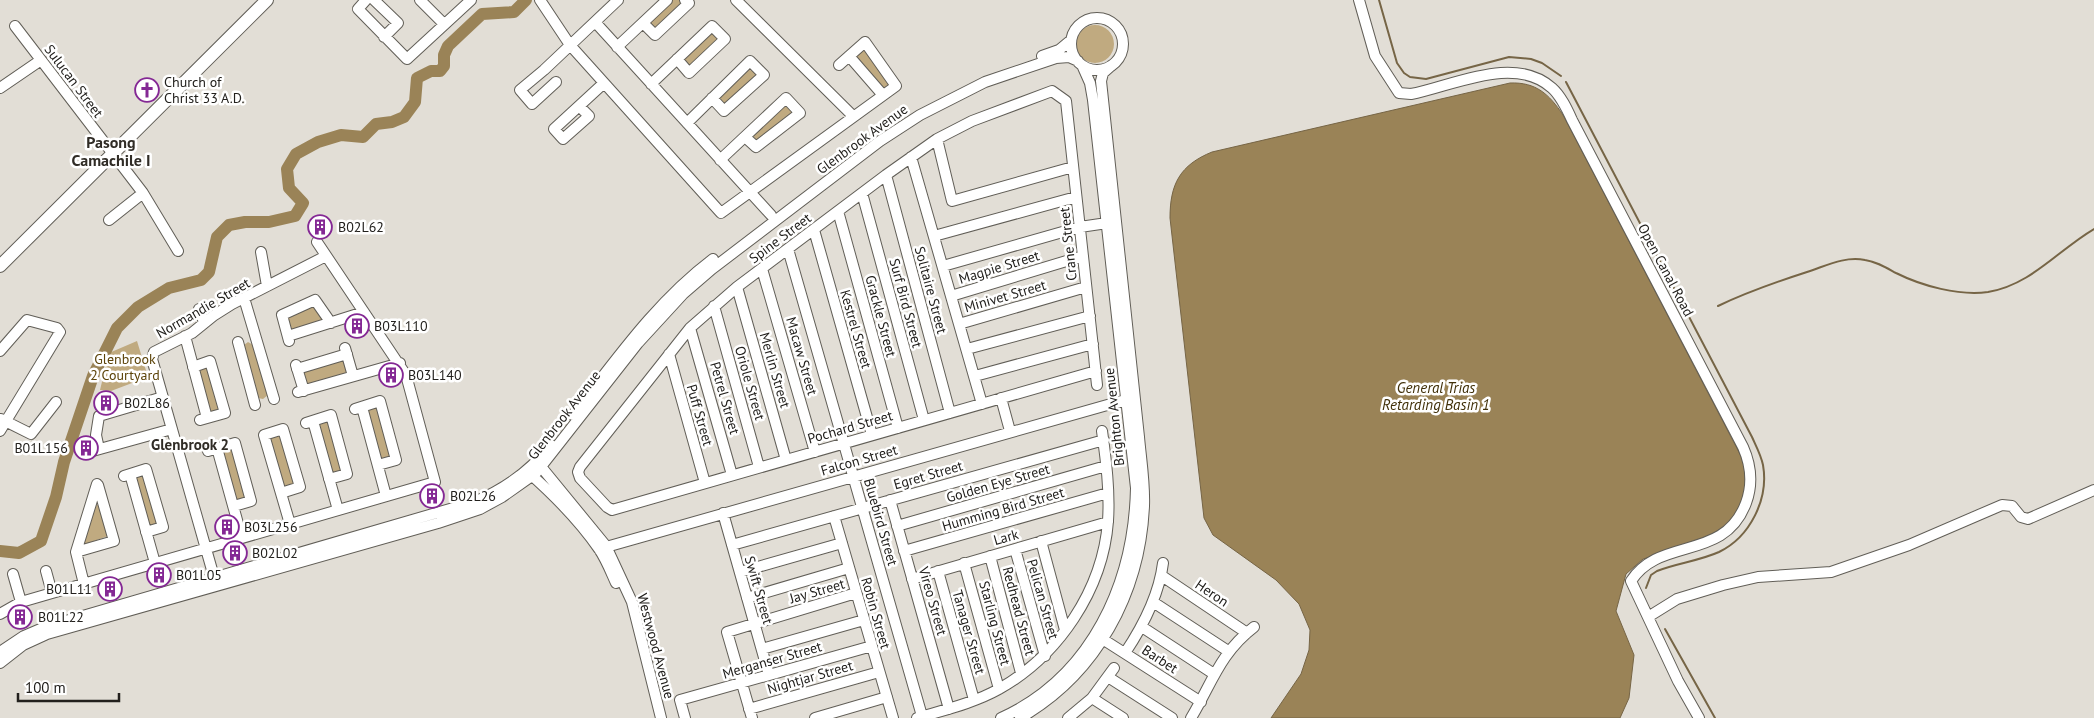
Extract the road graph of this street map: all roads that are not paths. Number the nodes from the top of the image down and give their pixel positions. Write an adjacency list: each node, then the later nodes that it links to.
1 (267, 0): 38 (main road)
2 (366, 0): 16 (street)
3 (374, 0): 16 (street)
4 (421, 0): 14 (street)
5 (471, 0): 14 (street)
6 (540, 0): 18 (street)
7 (618, 0): 12 (street)
8 (667, 0): 13 (street)
9 (686, 0): 13 (street)
10 (736, 0): 34 (street)
11 (1359, 0): 156 (street, Open Canal Road)
12 (595, 22): 18 (street); 19 (street)
13 (643, 23): 19 (street)
14 (444, 24): 16 (street)
15 (15, 26): 22 (street, Sulucan Street)
16 (384, 37)
17 (1071, 40): 23 (street); 25 (street); 48 (street, Glenbrook Avenue)
18 (570, 45): 26 (street); 27 (street)
19 (617, 46): 28 (street)
20 (849, 56): 24 (street); 31 (street); 31 (street)
21 (677, 59): 21 (street); 28 (street)
22 (41, 60): 29 (street); 38 (street, Sulucan Street)
23 (1080, 63): 25 (street); 50 (street, Brighton Avenue); 104 (street, Glenbrook Avenue)
24 (839, 65)
25 (1112, 65): 90 (street, Brighton Avenue)
26 (544, 70): 26 (street)
27 (604, 83): 33 (street); 43 (street)
28 (651, 84): 35 (street)
29 (0, 88)
30 (1052, 91): 37 (street, Spine Street); 41 (street, Crane Street)
31 (882, 94): 34 (street)
32 (712, 98): 32 (street); 35 (street)
33 (579, 106)
34 (853, 116): 43 (street)
35 (687, 123): 40 (street)
36 (745, 137): 36 (street); 40 (street)
37 (937, 139): 39 (street, Spine Street); 41 (street)
38 (112, 154): 44 (street, Sulucan Street); 60 (main road)
39 (911, 157): 42 (street, Spine Street); 53 (street)
40 (720, 160): 43 (street)
41 (1073, 167): 46 (street, Crane Street)
42 (886, 175): 45 (street, Spine Street); 93 (street, Solitaire Street)
43 (749, 191): 48 (street)
44 (143, 193): 49 (street); 56 (street, Sulucan Street)
45 (862, 193): 47 (street, Spine Street); 95 (street, Surf Bird Street)
46 (1076, 197): 51 (street, Crane Street); 53 (street)
47 (838, 211): 52 (street, Spine Street); 97 (street, Grackle Street)
48 (771, 215): 104 (street, Glenbrook Avenue)
49 (109, 220)
50 (1106, 223): 51 (street); 90 (street, Brighton Avenue)
51 (1080, 227): 59 (street, Crane Street); 61 (street)
52 (814, 230): 55 (street, Spine Street); 100 (street, Kestrel Street)
53 (934, 236): 61 (street)
54 (316, 242): 58 (street)
55 (788, 249): 62 (street, Spine Street); 101 (street, Bluebird Street)
56 (178, 251)
57 (261, 252): 63 (street)
58 (326, 256): 63 (street, Normandie Street); 70 (street)
59 (1083, 256): 65 (street, Crane Street); 66 (street, Magpie Street)
60 (0, 266)
61 (942, 266): 66 (street)
62 (762, 269): 64 (street, Spine Street); 102 (street, Macaw Street)
63 (267, 286): 67 (street, Normandie Street)
64 (737, 287): 68 (street, Spine Street); 103 (street, Merlin Street)
65 (1086, 287): 71 (street, Crane Street); 74 (street, Minivet Street)
66 (951, 296): 74 (street)
67 (244, 298): 72 (street, Normandie Street); 77 (street)
68 (714, 306): 75 (street, Spine Street); 107 (street, Oriole Street)
69 (199, 309): 72 (street)
70 (364, 312): 73 (street); 82 (street)
71 (1090, 316): 78 (street, Crane Street); 79 (street)
72 (204, 322): 76 (street, Normandie Street)
73 (331, 323): 73 (street)
74 (959, 324): 79 (street)
75 (690, 328): 81 (street, Spine Street); 109 (street, Petrel Street)
76 (185, 336): 83 (street); 88 (street, Normandie Street)
77 (255, 337): 77 (street)
78 (1093, 344): 84 (street, Crane Street); 86 (street)
79 (967, 349): 86 (street)
80 (0, 351): 94 (street)
81 (669, 354): 112 (street, Puff Street); 121 (street, Spine Street)
82 (400, 363): 85 (street); 116 (street)
83 (193, 367): 83 (street)
84 (1096, 371): 87 (street, Crane Street); 89 (street, Pochard Street)
85 (353, 376): 85 (street)
86 (975, 376): 92 (street)
87 (1097, 385)
88 (163, 397): 96 (street); 96 (street)
89 (1001, 398): 92 (street, Pochard Street); 99 (street)
90 (1130, 398): 99 (street, Falcon Street); 161 (street, Brighton Avenue); 188 (street, Brighton Avenue)
91 (56, 402): 94 (street)
92 (982, 404): 93 (street, Pochard Street)
93 (950, 413): 95 (street, Pochard Street)
94 (3, 420): 98 (street)
95 (924, 420): 97 (street, Pochard Street)
96 (172, 428): 132 (street)
97 (898, 428): 100 (street, Pochard Street)
98 (0, 431)
99 (1010, 432): 110 (street, Falcon Street)
100 (872, 435): 101 (street, Pochard Street)
101 (844, 443): 102 (street, Pochard Street); 110 (street, Bluebird Street)
102 (815, 452): 103 (street, Pochard Street)
103 (786, 460): 107 (street, Pochard Street)
104 (539, 464): 108 (street, Glenbrook Avenue); 133 (street, Westwood Avenue)
105 (378, 465): 105 (street); 116 (street)
106 (1106, 466): 115 (street); 117 (street, Egret Street); 126 (street, Golden Eye Street)
107 (759, 468): 109 (street, Pochard Street)
108 (530, 473): 133 (street, Westwood Avenue); 147 (street, Glenbrook Avenue); 168 (street, Glenbrook Avenue)
109 (732, 475): 112 (street, Pochard Street)
110 (853, 476): 119 (street, Bluebird Street); 122 (street, Falcon Street)
111 (329, 479): 111 (street); 120 (street)
112 (705, 483): 121 (street, Pochard Street)
113 (2094, 490): 156 (street)
114 (281, 493): 114 (street); 125 (street)
115 (1108, 493): 124 (street); 135 (street, Humming Bird Street)
116 (386, 496): 120 (street)
117 (890, 500): 119 (street, Egret Street); 126 (street, Vireo Street)
118 (234, 506): 118 (street); 128 (street)
119 (862, 508): 123 (street, Egret Street); 181 (street, Bluebird Street)
120 (338, 510): 125 (street)
121 (612, 510)
122 (723, 513): 131 (street, Swift Street); 133 (street, Falcon Street)
123 (834, 516): 130 (street, Robin Street); 131 (street, Egret Street)
124 (1108, 522): 129 (street, Lark); 160 (street)
125 (290, 524): 128 (street)
126 (897, 526): 135 (street, Vireo Street)
127 (146, 532): 127 (street); 138 (street)
128 (242, 538): 132 (street)
129 (1040, 541): 134 (street, Lark); 160 (street)
130 (842, 542): 141 (street, Robin Street); 144 (street)
131 (732, 545): 144 (street, Swift Street)
132 (206, 548): 138 (street); 147 (street)
133 (603, 548): 183 (street, Westwood Avenue); 184 (street, Westwood Avenue)
134 (1014, 549): 137 (street, Lark); 167 (street, Pelican Street)
135 (904, 551): 148 (street, Vireo Street)
136 (76, 552): 136 (street); 149 (street)
137 (990, 556): 140 (street, Lark); 170 (street, Redhead Street)
138 (155, 563): 149 (street)
139 (1164, 563): 146 (street)
140 (964, 564): 143 (street, Lark); 174 (street, Starling Street)
141 (849, 568): 151 (street, Robin Street); 152 (street)
142 (46, 571): 150 (street)
143 (938, 571): 148 (street, Lark); 177 (street, Tanager Street)
144 (740, 572): 152 (street, Swift Street)
145 (13, 574): 153 (street)
146 (1162, 576): 154 (street); 164 (street, Heron)
147 (214, 577): 165 (street, Glenbrook Avenue)
148 (912, 578): 179 (street, Vireo Street)
149 (84, 584): 150 (street)
150 (52, 593): 153 (street)
151 (856, 594): 157 (street, Robin Street); 158 (street, Jay Street)
152 (747, 598): 158 (street, Swift Street)
153 (21, 602): 155 (street)
154 (1153, 602): 159 (street); 164 (street)
155 (0, 614)
156 (1648, 617): 193 (street, Open Canal Road)
157 (864, 620): 162 (street, Robin Street); 163 (street)
158 (755, 624): 163 (street, Swift Street); 173 (street, Jay Street)
159 (1142, 627): 166 (street); 171 (street)
160 (1065, 630): 167 (street)
161 (1104, 640): 166 (street, Barbet); 189 (street, Brighton Avenue)
162 (872, 646): 169 (street, Robin Street); 172 (street, Merganser Street)
163 (762, 649): 172 (street, Swift Street)
164 (1228, 651): 171 (street)
165 (0, 652)
166 (1125, 653): 178 (street, Barbet)
167 (1044, 656): 170 (street)
168 (0, 663)
169 (879, 672): 175 (street, Robin Street); 180 (street, Nightjar Street)
170 (1021, 673): 174 (street)
171 (1214, 674): 178 (street)
172 (769, 675): 173 (street, Merganser Street)
173 (742, 683): 180 (street); 185 (street, Merganser Street)
174 (999, 689): 177 (street)
175 (887, 698): 186 (street); 187 (street, Robin Street)
176 (1092, 698): 182 (street); 190 (street); 191 (street)
177 (974, 700): 179 (street)
178 (1201, 702): 192 (street)
179 (949, 709): 181 (street)
180 (751, 713)
181 (919, 717)
182 (1072, 717)
183 (655, 718)
184 (662, 718)
185 (685, 718)
186 (816, 718)
187 (892, 718)
188 (1001, 718)
189 (1020, 718)
190 (1123, 718)
191 (1172, 718)
192 (1192, 718)
193 (1699, 718)

